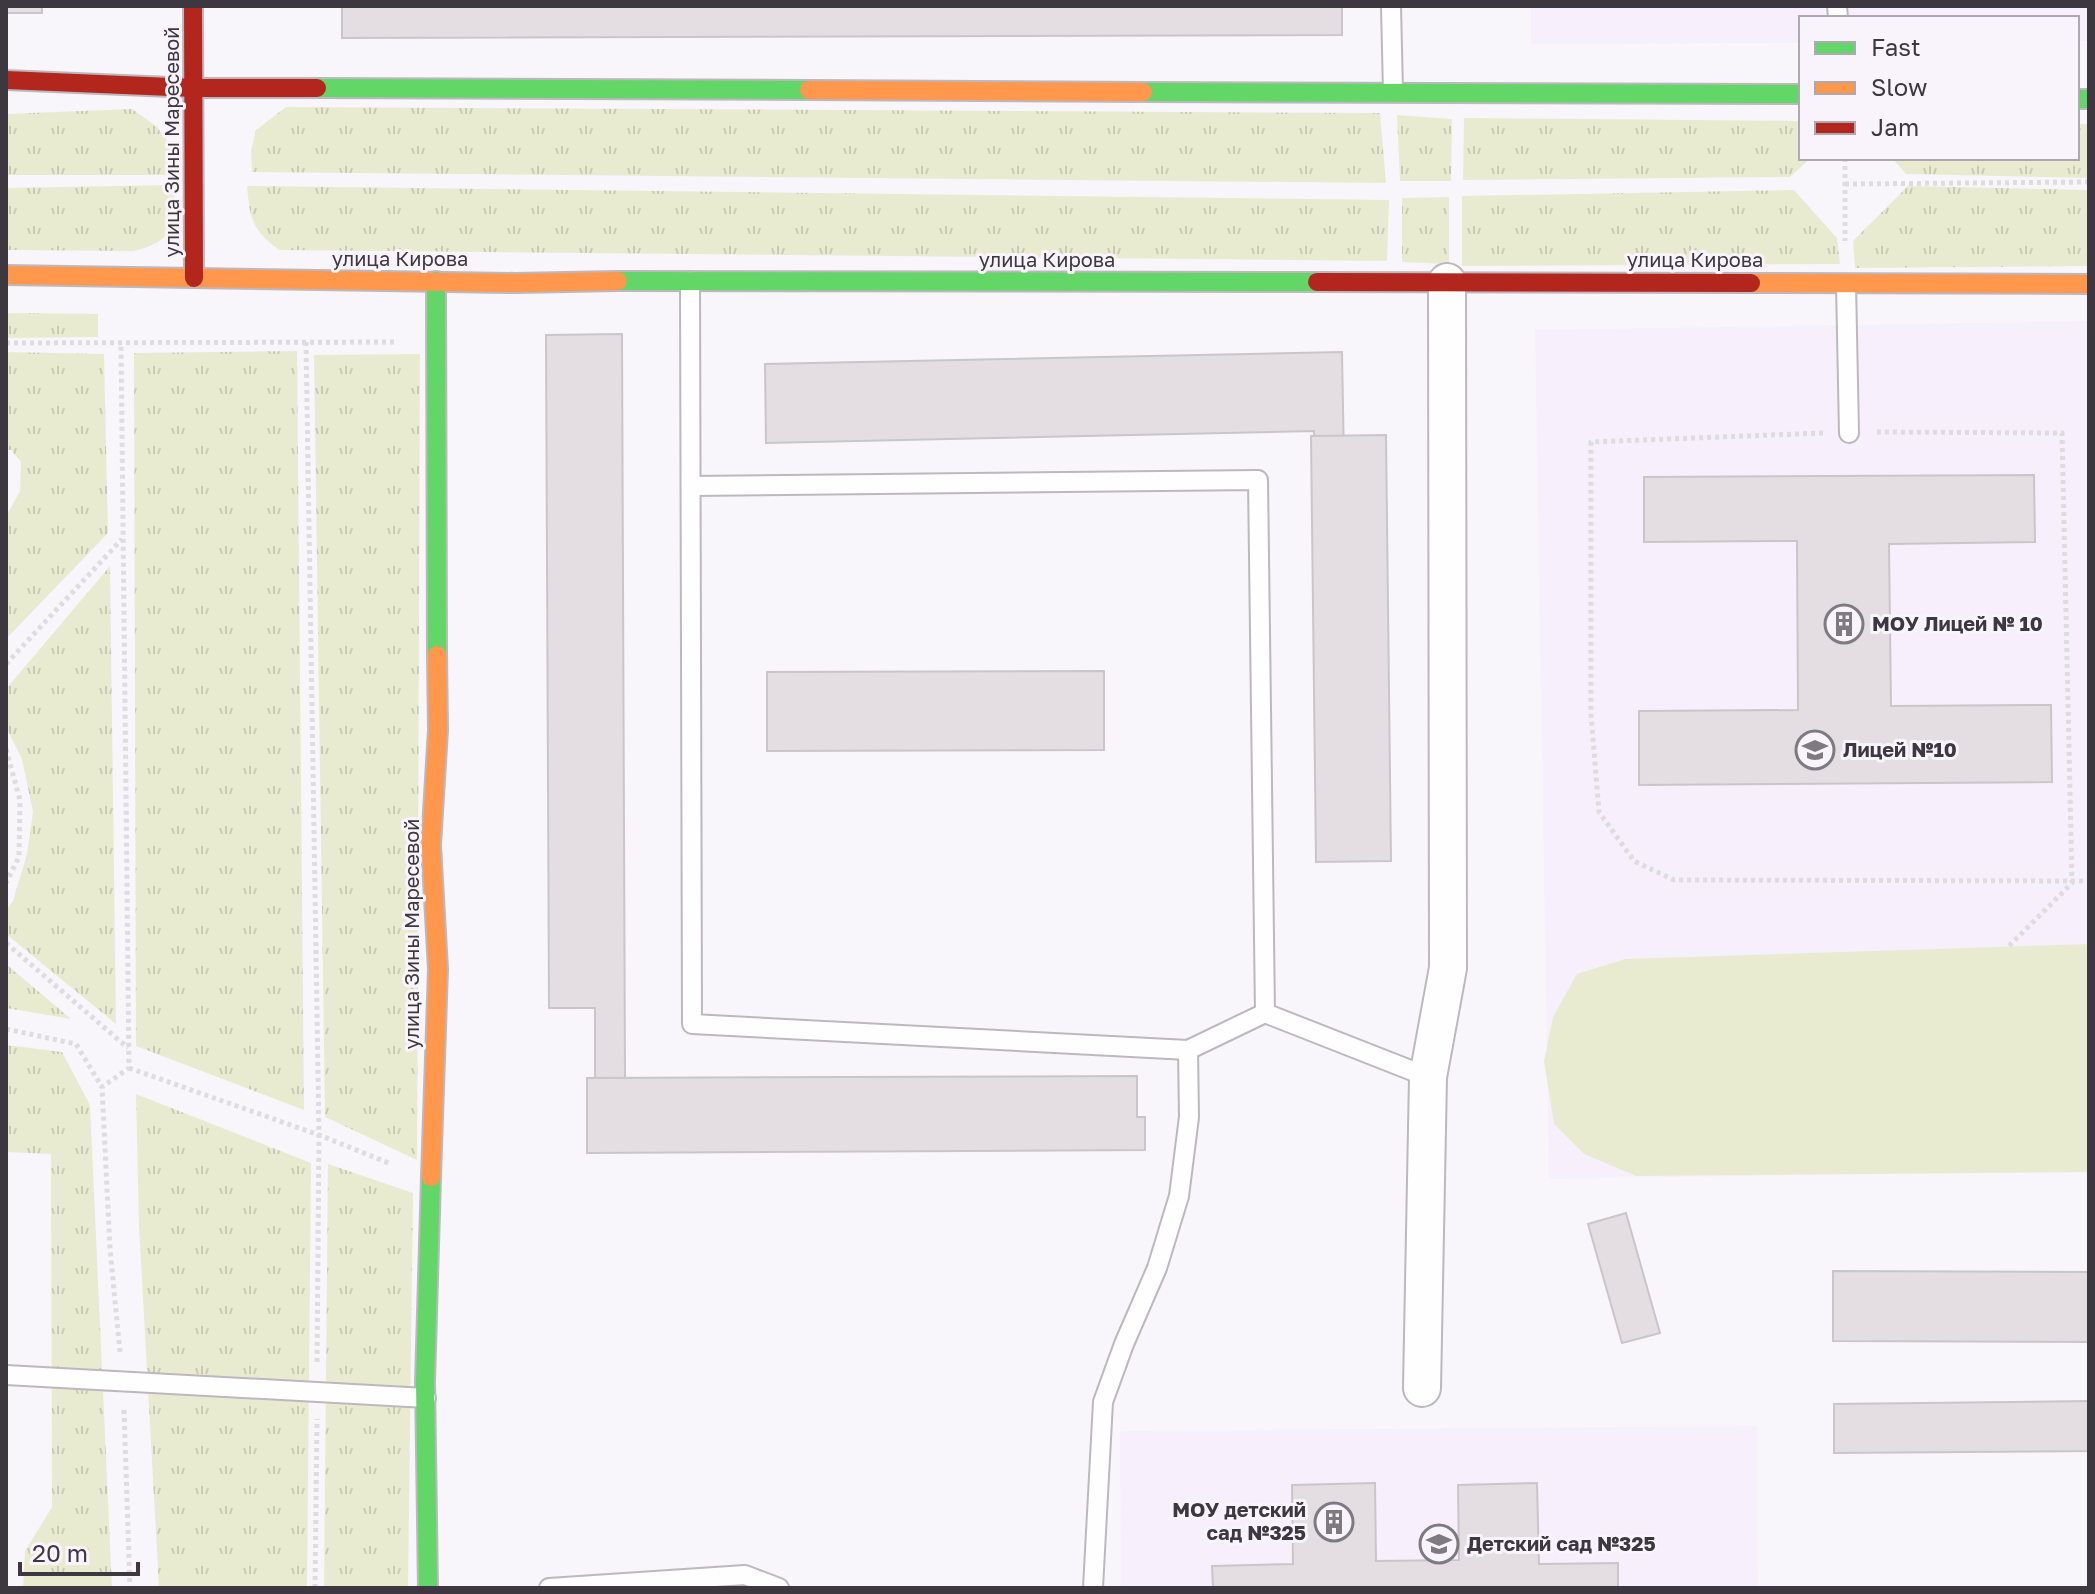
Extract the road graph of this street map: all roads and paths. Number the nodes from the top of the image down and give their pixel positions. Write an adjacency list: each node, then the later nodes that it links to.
1 (193, 6): 4 (main road, улица Зины Маресевой)
2 (1391, 6): 5 (lane)
3 (6, 80): 4 (main road)
4 (194, 88): 5 (main road); 11 (main road, улица Зины Маресевой)
5 (1393, 92): 6 (main road)
6 (1799, 94)
7 (1845, 160): 9 (path)
8 (2089, 182): 9 (path)
9 (1845, 184): 15 (path)
10 (6, 275): 11 (main road, улица Кирова)
11 (194, 278): 12 (main road, улица Кирова)
12 (436, 281): 13 (main road, улица Кирова); 17 (main road, улица Зины Маресевой)
13 (690, 281): 14 (main road, улица Кирова); 22 (lane)
14 (1447, 282): 15 (main road, улица Кирова); 36 (street)
15 (1845, 282): 16 (main road, улица Кирова); 21 (lane)
16 (2089, 284)
17 (438, 341): 18 (path); 39 (main road, улица Зины Маресевой)
18 (306, 342): 20 (path); 38 (path)
19 (6, 343): 20 (path)
20 (121, 343): 23 (path)
21 (1849, 433): 28 (path); 28 (path)
22 (691, 486): 31 (lane); 34 (lane)
23 (123, 538): 24 (path); 33 (path)
24 (6, 664)
25 (6, 749): 27 (path)
26 (2089, 881): 28 (path)
27 (6, 883)
28 (2072, 883): 30 (path)
29 (6, 943): 33 (path)
30 (2009, 946)
31 (1265, 1013): 34 (lane); 36 (lane)
32 (6, 1029): 37 (path)
33 (128, 1048): 35 (path)
34 (1188, 1050): 50 (lane)
35 (129, 1068): 37 (path); 38 (path)
36 (1428, 1077): 42 (street)
37 (102, 1087): 41 (path)
38 (319, 1135): 39 (path); 43 (path)
39 (432, 1180): 44 (main road, улица Зины Маресевой)
40 (6, 1375): 41 (lane)
41 (123, 1381): 43 (lane); 45 (path)
42 (1422, 1388)
43 (317, 1391): 44 (lane); 46 (path)
44 (426, 1398): 47 (main road, улица Зины Маресевой)
45 (130, 1588)
46 (315, 1588)
47 (428, 1588)
48 (549, 1588): 49 (lane)
49 (779, 1588)
50 (1093, 1588)

